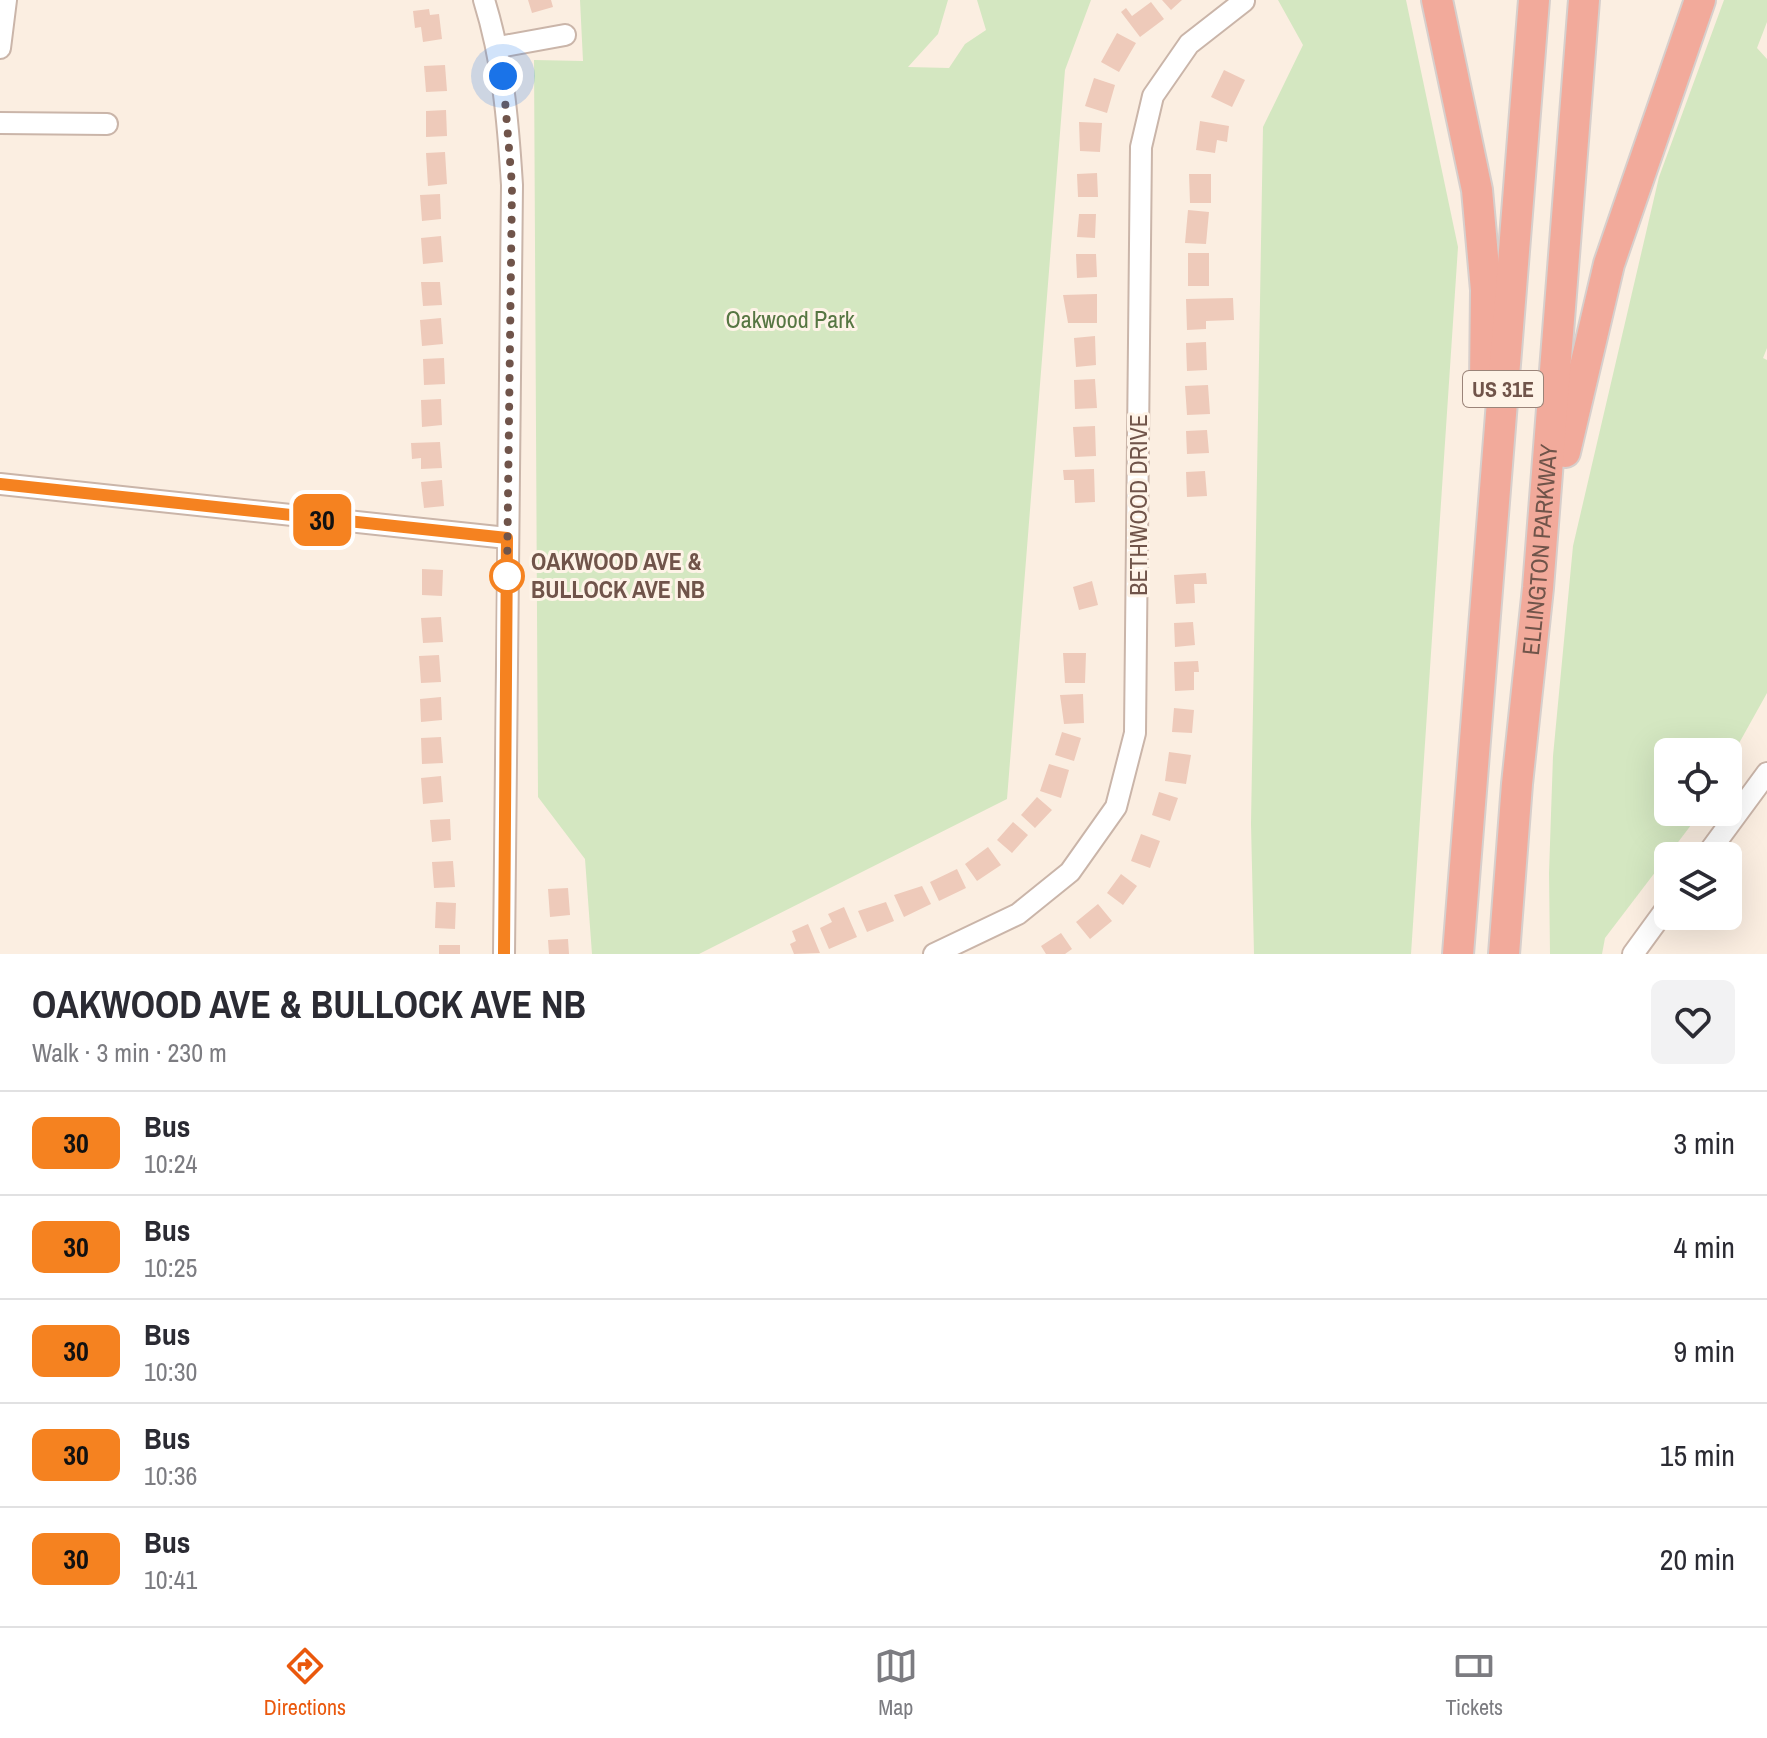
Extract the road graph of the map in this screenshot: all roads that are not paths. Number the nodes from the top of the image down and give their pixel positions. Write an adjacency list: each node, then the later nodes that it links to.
1 (6, 0): 10 (street)
2 (484, 0): 9 (street)
3 (1437, 0): 17 (highway)
4 (1534, 0): 17 (highway, ELLINGTON PARKWAY / US 31E)
5 (1584, 0): 15 (highway, ELLINGTON PARKWAY / US 31E)
6 (1700, 0): 15 (highway)
7 (1244, 1): 21 (street, BETHWOOD DRIVE)
8 (565, 35): 9 (street)
9 (499, 47): 14 (street)
10 (0, 48)
11 (0, 123): 12 (street)
12 (107, 124)
13 (0, 484): 14 (street)
14 (507, 538): 20 (street)
15 (1538, 588): 23 (highway, ELLINGTON PARKWAY / US 31E)
16 (1767, 773): 18 (street)
17 (1473, 777): 22 (highway, ELLINGTON PARKWAY / US 31E)
18 (1716, 842)
19 (1654, 925): 24 (street)
20 (504, 954)
21 (934, 954)
22 (1458, 954)
23 (1504, 954)
24 (1633, 954)

